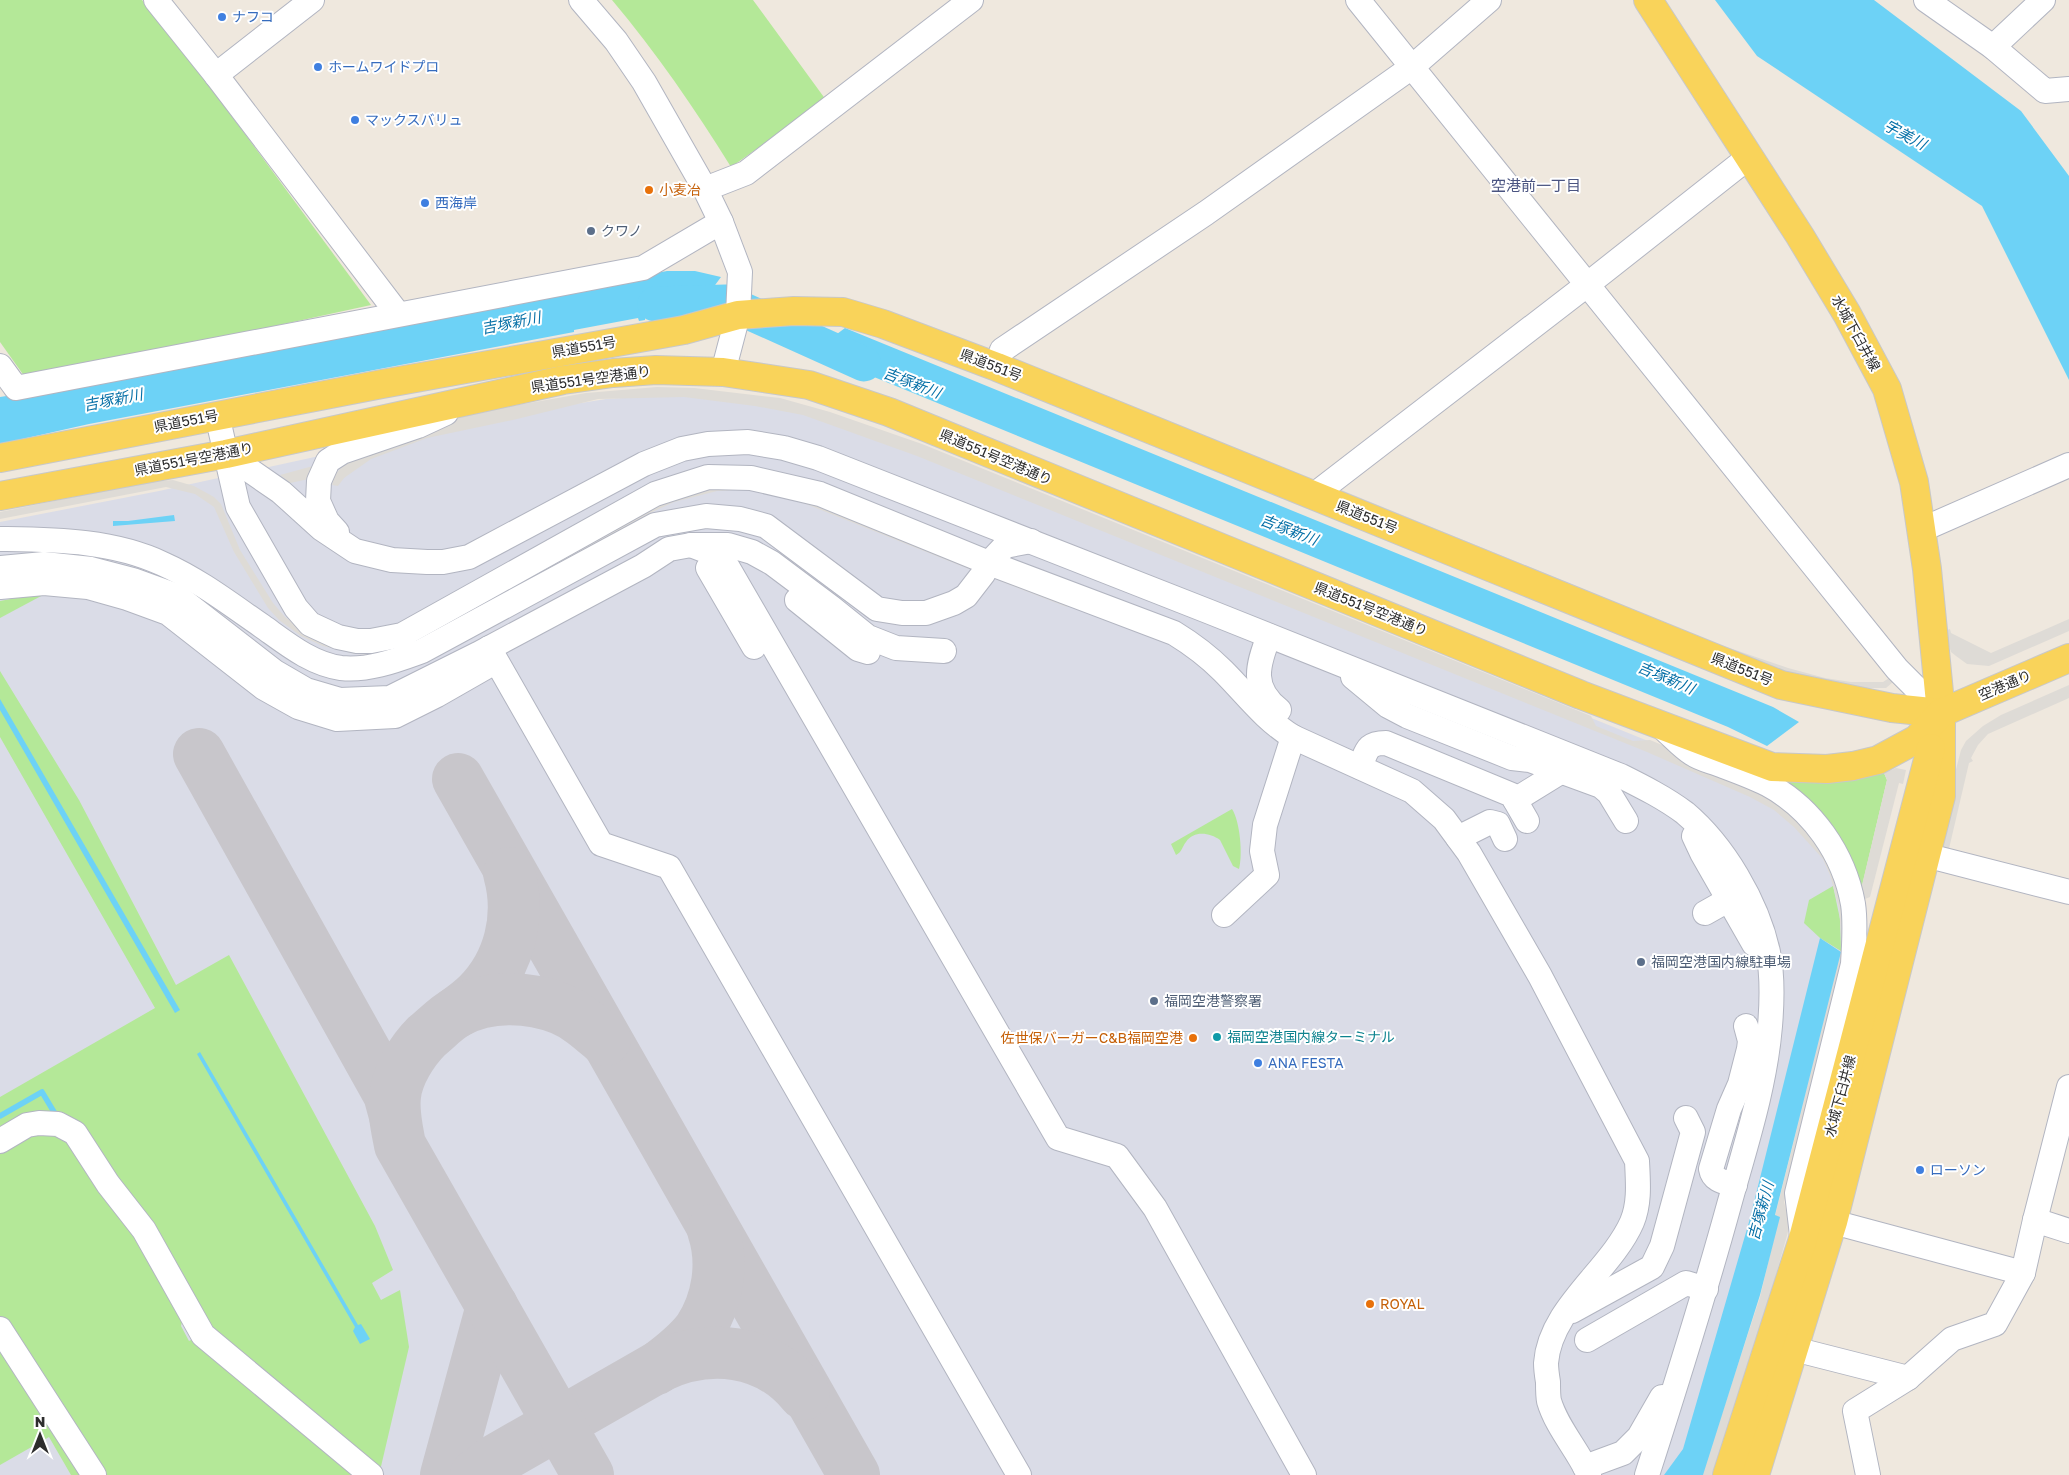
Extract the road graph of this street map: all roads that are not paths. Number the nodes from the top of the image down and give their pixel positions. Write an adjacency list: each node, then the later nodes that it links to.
1 (156, 0): 12 (street)
2 (312, 0): 12 (street)
3 (581, 0): 15 (street)
4 (1358, 0): 11 (street)
5 (1489, 0): 11 (street)
6 (1648, 0): 14 (main road, 水城下臼井線)
7 (1926, 0): 10 (street)
8 (2043, 0): 10 (street)
9 (964, 2): 15 (street)
10 (1993, 47): 13 (street)
11 (1412, 67): 17 (street); 21 (street)
12 (216, 75): 18 (street)
13 (2069, 89)
14 (1749, 157): 17 (street); 30 (main road, 水城下臼井線)
15 (705, 189): 16 (street)
16 (721, 222): 18 (street); 19 (street)
17 (1588, 284): 28 (street); 45 (street)
18 (398, 314): 20 (street)
19 (735, 328): 21 (main road, 県道551号); 22 (street); 24 (main road, 県道551号)
20 (0, 366)
21 (997, 367): 28 (main road, 県道551号)
22 (723, 372): 23 (main road, 県道551号空港通り); 46 (main road, 県道551号空港通り)
23 (477, 398): 25 (main road, 県道551号空港通り); 34 (street)
24 (217, 415): 25 (street); 26 (main road, 県道551号)
25 (226, 454): 29 (main road, 県道551号空港通り); 34 (street); 35 (street)
26 (0, 458)
27 (2069, 464): 30 (street)
28 (1314, 495): 45 (main road, 県道551号)
29 (0, 496)
30 (1921, 530): 45 (main road, 水城下臼井線)
31 (0, 539): 35 (street)
32 (1031, 541): 34 (street); 35 (street); 39 (street)
33 (691, 545): 36 (street); 40 (street); 41 (street)
34 (356, 551)
35 (989, 563): 47 (street)
36 (717, 567): 41 (street); 44 (street); 87 (street); 88 (street)
37 (0, 568): 41 (street)
38 (0, 587): 41 (street)
39 (1270, 636): 43 (street); 48 (street)
40 (944, 651)
41 (487, 658): 85 (street); 86 (street)
42 (2069, 658): 45 (main road, 空港通り)
43 (1334, 662): 50 (street); 52 (street)
44 (919, 664)
45 (1941, 713): 46 (main road, 県道551号空港通り); 58 (main road, 水城下臼井線); 73 (main road, 水城下臼井線)
46 (1662, 727): 73 (street)
47 (1294, 737): 48 (street); 62 (street)
48 (1332, 754): 49 (street)
49 (1360, 767): 51 (street); 56 (street)
50 (1562, 771): 51 (street); 53 (street)
51 (1515, 800): 55 (street)
52 (1676, 807): 54 (street); 60 (street); 64 (street)
53 (1618, 817)
54 (1714, 817)
55 (1527, 821)
56 (1458, 838): 57 (street); 76 (street)
57 (1505, 839)
58 (1926, 855): 59 (street); 71 (main road, 水城下臼井線)
59 (2069, 892)
60 (1728, 900): 61 (street); 64 (street)
61 (1705, 913)
62 (1224, 915)
63 (1779, 933): 64 (street)
64 (1770, 971): 69 (street)
65 (1746, 1026): 69 (street)
66 (2069, 1087): 70 (street)
67 (1686, 1118): 76 (street)
68 (0, 1141): 84 (street)
69 (1735, 1185): 75 (street)
70 (2035, 1220): 72 (street); 74 (street)
71 (1833, 1222): 74 (street); 79 (main road, 水城下臼井線)
72 (2069, 1231)
73 (1802, 1242): 90 (main road, 水城下臼井線)
74 (2023, 1273): 81 (street)
75 (1706, 1289): 78 (street); 80 (street)
76 (1566, 1314): 82 (street)
77 (0, 1329): 83 (street)
78 (1587, 1340)
79 (1794, 1349): 81 (street); 91 (main road, 水城下臼井線)
80 (1681, 1369): 82 (street); 89 (street)
81 (1908, 1378): 92 (street)
82 (1587, 1471)
83 (94, 1475)
84 (371, 1475)
85 (1003, 1475)
86 (1019, 1475)
87 (1289, 1475)
88 (1304, 1475)
89 (1647, 1475)
90 (1727, 1475)
91 (1755, 1475)
92 (1868, 1475)

